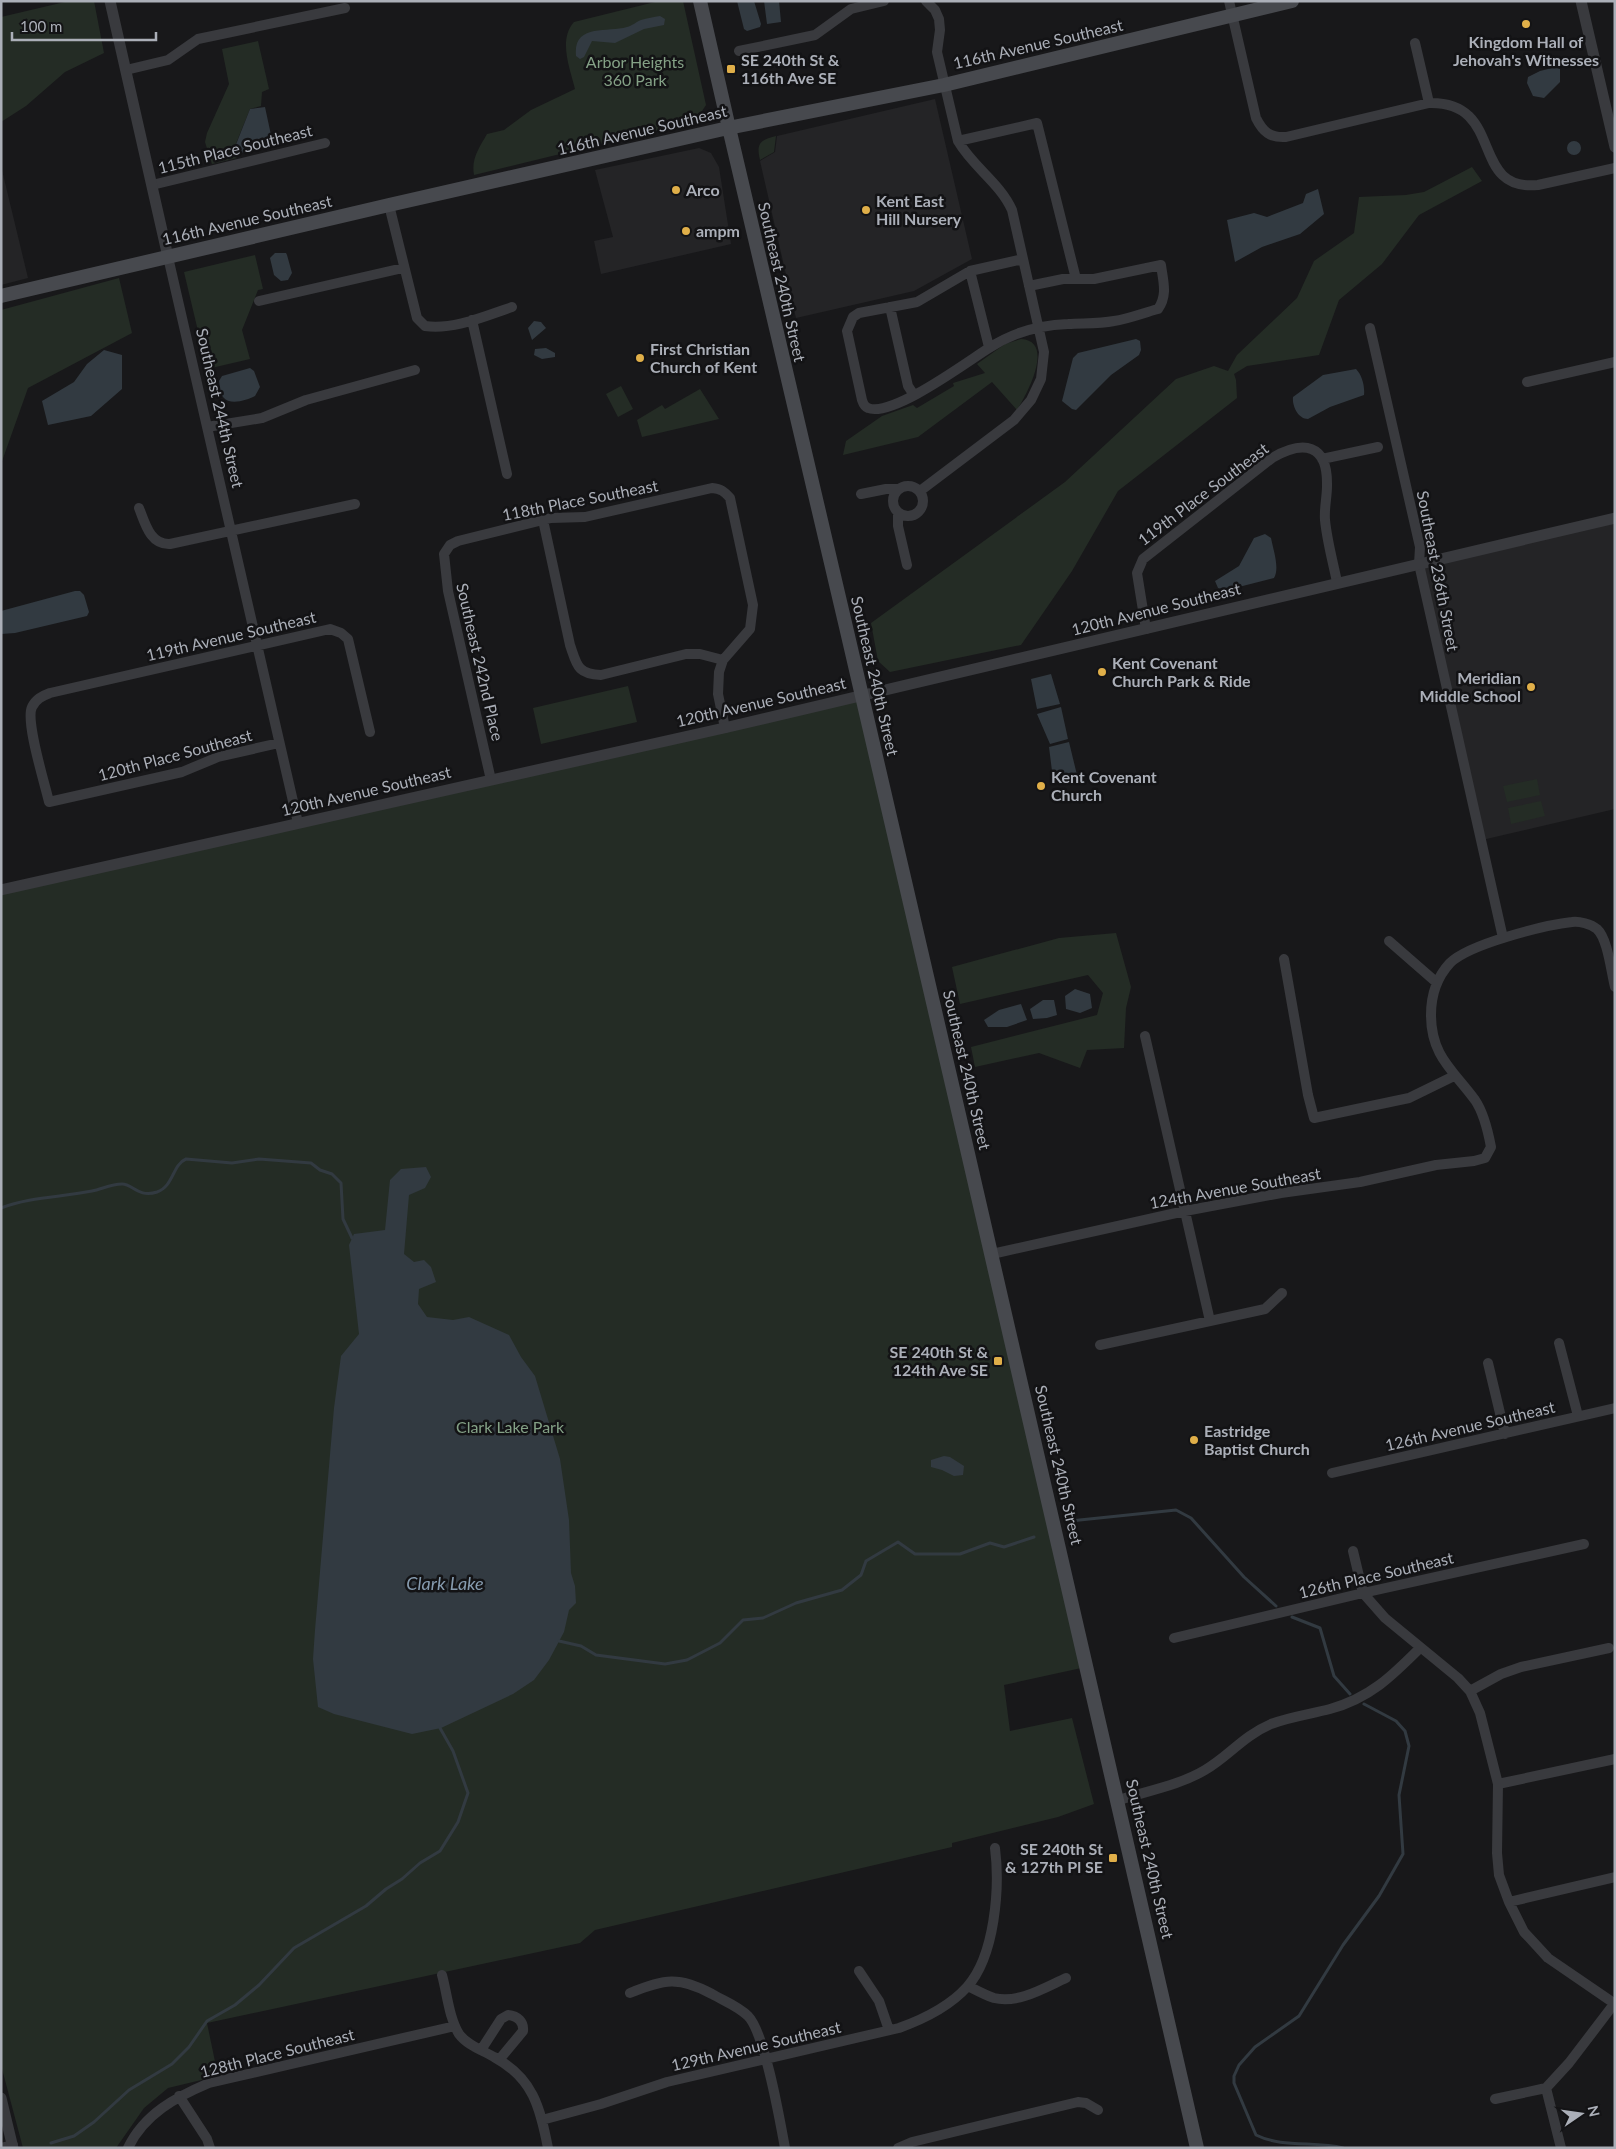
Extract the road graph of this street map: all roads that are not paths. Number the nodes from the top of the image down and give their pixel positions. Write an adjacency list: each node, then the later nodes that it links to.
1 (110, 1): 12 (street, Southeast 244th Street)
2 (700, 1): 15 (main road, Southeast 240th Street)
3 (884, 1): 11 (street)
4 (926, 1): 13 (street)
5 (1229, 1): 9 (street)
6 (1292, 1): 9 (main road, 116th Avenue Southeast)
7 (1582, 1): 18 (street)
8 (345, 8): 12 (street)
9 (1232, 16): 13 (main road, 116th Avenue Southeast); 14 (street)
10 (1415, 42): 14 (street)
11 (739, 51)
12 (126, 70): 20 (street, Southeast 244th Street)
13 (944, 85): 15 (main road, 116th Avenue Southeast); 16 (street)
14 (1429, 103): 19 (street)
15 (728, 128): 21 (main road, 116th Avenue Southeast); 60 (main road, Southeast 240th Street)
16 (958, 141): 23 (street); 26 (street)
17 (325, 143): 20 (street, 115th Place Southeast)
18 (1615, 147)
19 (1615, 168)
20 (152, 185): 22 (street, Southeast 244th Street)
21 (389, 205): 22 (main road, 116th Avenue Southeast); 24 (street)
22 (168, 257): 28 (main road, 116th Avenue Southeast); 40 (street, Southeast 244th Street)
23 (1023, 259): 25 (street); 27 (street)
24 (403, 268): 29 (street); 32 (street)
25 (970, 271): 31 (street); 35 (street)
26 (1076, 279): 27 (street); 33 (street)
27 (1030, 286): 33 (street)
28 (1, 296)
29 (259, 301)
30 (512, 307): 32 (street)
31 (890, 307): 39 (street); 39 (street)
32 (472, 320): 43 (street)
33 (1039, 328): 35 (street); 45 (street)
34 (1370, 328): 54 (street, Southeast 236th Street)
35 (989, 348): 39 (street)
36 (1615, 362): 38 (street)
37 (415, 370): 40 (street)
38 (1526, 382)
39 (914, 395)
40 (207, 427): 52 (street, Southeast 244th Street)
41 (1378, 447): 42 (street)
42 (1322, 459): 56 (street); 57 (street, 119th Place Southeast)
43 (507, 474)
44 (898, 489): 45 (street); 46 (street); 49 (street)
45 (920, 491): 49 (street)
46 (860, 494)
47 (355, 504): 52 (street)
48 (139, 508): 52 (street)
49 (898, 513): 55 (street)
50 (1615, 518): 54 (street, 120th Avenue Southeast)
51 (543, 520): 53 (street, 118th Place Southeast); 59 (street); 59 (street, 118th Place Southeast)
52 (231, 532): 58 (street, Southeast 244th Street)
53 (446, 550): 64 (street, Southeast 242nd Place)
54 (1418, 564): 56 (street, 120th Avenue Southeast); 68 (street, Southeast 236th Street)
55 (907, 566)
56 (1337, 582): 57 (street, 120th Avenue Southeast)
57 (1146, 629): 60 (street, 120th Avenue Southeast)
58 (257, 645): 62 (street, 119th Avenue Southeast); 63 (street, Southeast 244th Street); 65 (street, 119th Avenue Southeast)
59 (723, 660): 61 (street)
60 (862, 695): 61 (street, 120th Avenue Southeast); 76 (main road, Southeast 240th Street)
61 (725, 728): 64 (street, 120th Avenue Southeast)
62 (370, 732)
63 (280, 743): 65 (street, 120th Place Southeast); 66 (street, Southeast 244th Street)
64 (491, 780): 66 (street, 120th Avenue Southeast)
65 (49, 802)
66 (298, 823): 67 (street, 120th Avenue Southeast)
67 (1, 890)
68 (1503, 938): 71 (street); 72 (street)
69 (1389, 941): 71 (street)
70 (1284, 959): 74 (street)
71 (1436, 982): 74 (street)
72 (1615, 987)
73 (1144, 1036): 75 (street)
74 (1454, 1076): 75 (street, 124th Avenue Southeast)
75 (1184, 1212): 76 (street, 124th Avenue Southeast); 78 (street)
76 (992, 1254): 95 (main road, Southeast 240th Street)
77 (1282, 1294): 78 (street)
78 (1210, 1321): 80 (street)
79 (1560, 1343): 83 (street)
80 (1100, 1345)
81 (1488, 1363): 84 (street)
82 (1615, 1408): 83 (street, 126th Avenue Southeast)
83 (1578, 1416): 84 (street, 126th Avenue Southeast)
84 (1505, 1434): 85 (street, 126th Avenue Southeast)
85 (1332, 1473)
86 (1584, 1544): 88 (street, 126th Place Southeast)
87 (1353, 1551): 88 (street)
88 (1363, 1593): 89 (street, 126th Place Southeast); 90 (street)
89 (1174, 1638)
90 (1420, 1648): 92 (street); 95 (street)
91 (1609, 1648): 92 (street)
92 (1470, 1692): 94 (street)
93 (1615, 1759): 94 (street)
94 (1498, 1784): 98 (street)
95 (1119, 1800): 122 (main road, Southeast 240th Street)
96 (995, 1848): 102 (street)
97 (1615, 1877): 98 (street)
98 (1509, 1902): 104 (street)
99 (859, 1971): 106 (street)
100 (442, 1975): 105 (street)
101 (1066, 1978): 102 (street)
102 (968, 1986): 106 (street, 129th Avenue Southeast)
103 (630, 1993): 108 (street)
104 (1614, 2004): 110 (street)
105 (455, 2026): 107 (street); 111 (street, 128th Place Southeast)
106 (889, 2030): 108 (street, 129th Avenue Southeast)
107 (481, 2050): 109 (street); 109 (street)
108 (765, 2059): 115 (street, 129th Avenue Southeast); 120 (street)
109 (499, 2060): 115 (street)
110 (1546, 2088): 113 (street); 123 (street)
111 (179, 2096): 117 (street, 128th Place Southeast); 118 (street)
112 (1, 2098): 116 (street)
113 (1495, 2099)
114 (1098, 2110): 121 (street)
115 (542, 2120): 119 (street)
116 (9, 2147)
117 (128, 2148)
118 (210, 2148)
119 (548, 2148)
120 (785, 2148)
121 (898, 2148)
122 (1197, 2148)
123 (1561, 2148)

